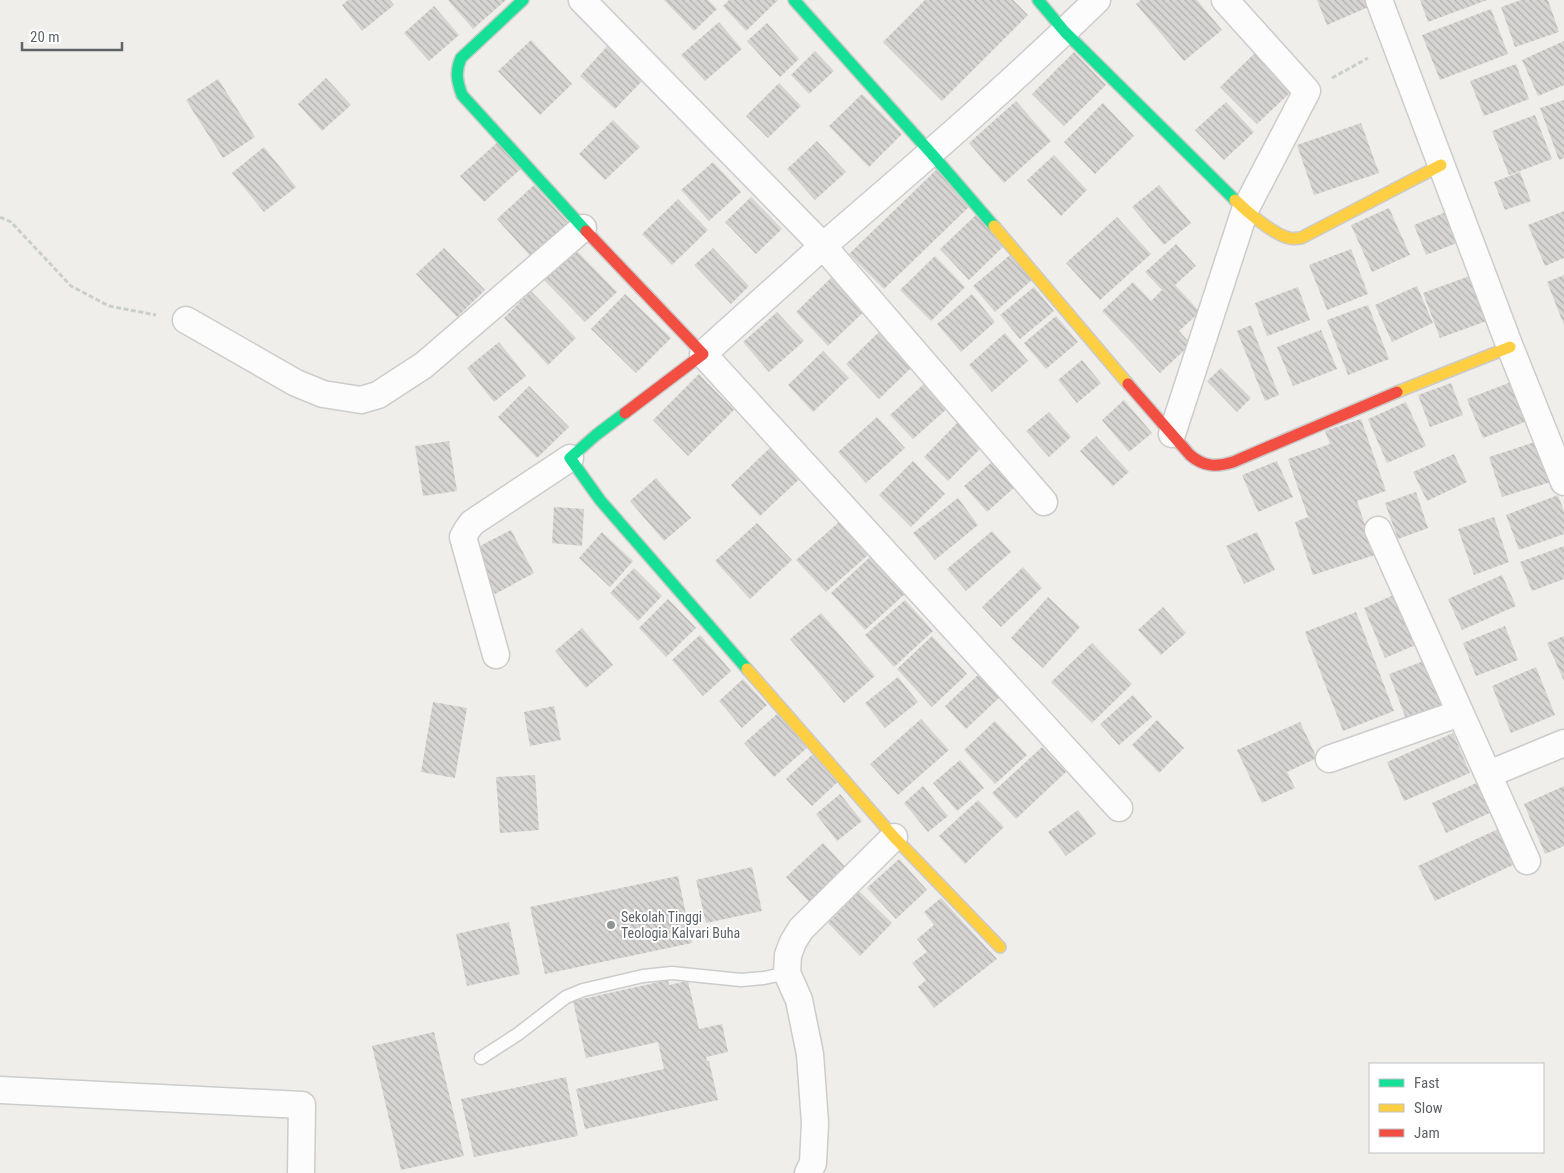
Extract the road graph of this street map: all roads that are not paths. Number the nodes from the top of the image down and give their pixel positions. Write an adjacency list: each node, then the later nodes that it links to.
1 (523, 0): 12 (street)
2 (582, 0): 13 (street)
3 (794, 0): 9 (street)
4 (1038, 0): 8 (street)
5 (1097, 0): 8 (street)
6 (1224, 0): 11 (street)
7 (1379, 0): 10 (street)
8 (1064, 32): 9 (street); 11 (street)
9 (931, 153): 13 (street); 17 (street)
10 (1441, 165): 11 (street); 15 (street)
11 (1244, 210): 17 (street)
12 (584, 228): 14 (street); 16 (street)
13 (823, 246): 16 (street); 20 (street)
14 (186, 320)
15 (1510, 347): 17 (street); 19 (street)
16 (703, 354): 18 (street); 27 (street)
17 (1172, 434)
18 (570, 458): 22 (street); 28 (street)
19 (1564, 482)
20 (1044, 502)
21 (1378, 530): 23 (street)
22 (496, 654)
23 (1460, 713): 25 (street); 26 (street)
24 (1564, 743): 26 (street)
25 (1329, 759)
26 (1489, 774): 29 (street)
27 (1119, 808)
28 (894, 837): 30 (street); 31 (street)
29 (1527, 861)
30 (1000, 947)
31 (787, 973): 32 (lane); 35 (street)
32 (481, 1058)
33 (0, 1090): 34 (street)
34 (302, 1173)
35 (808, 1173)

